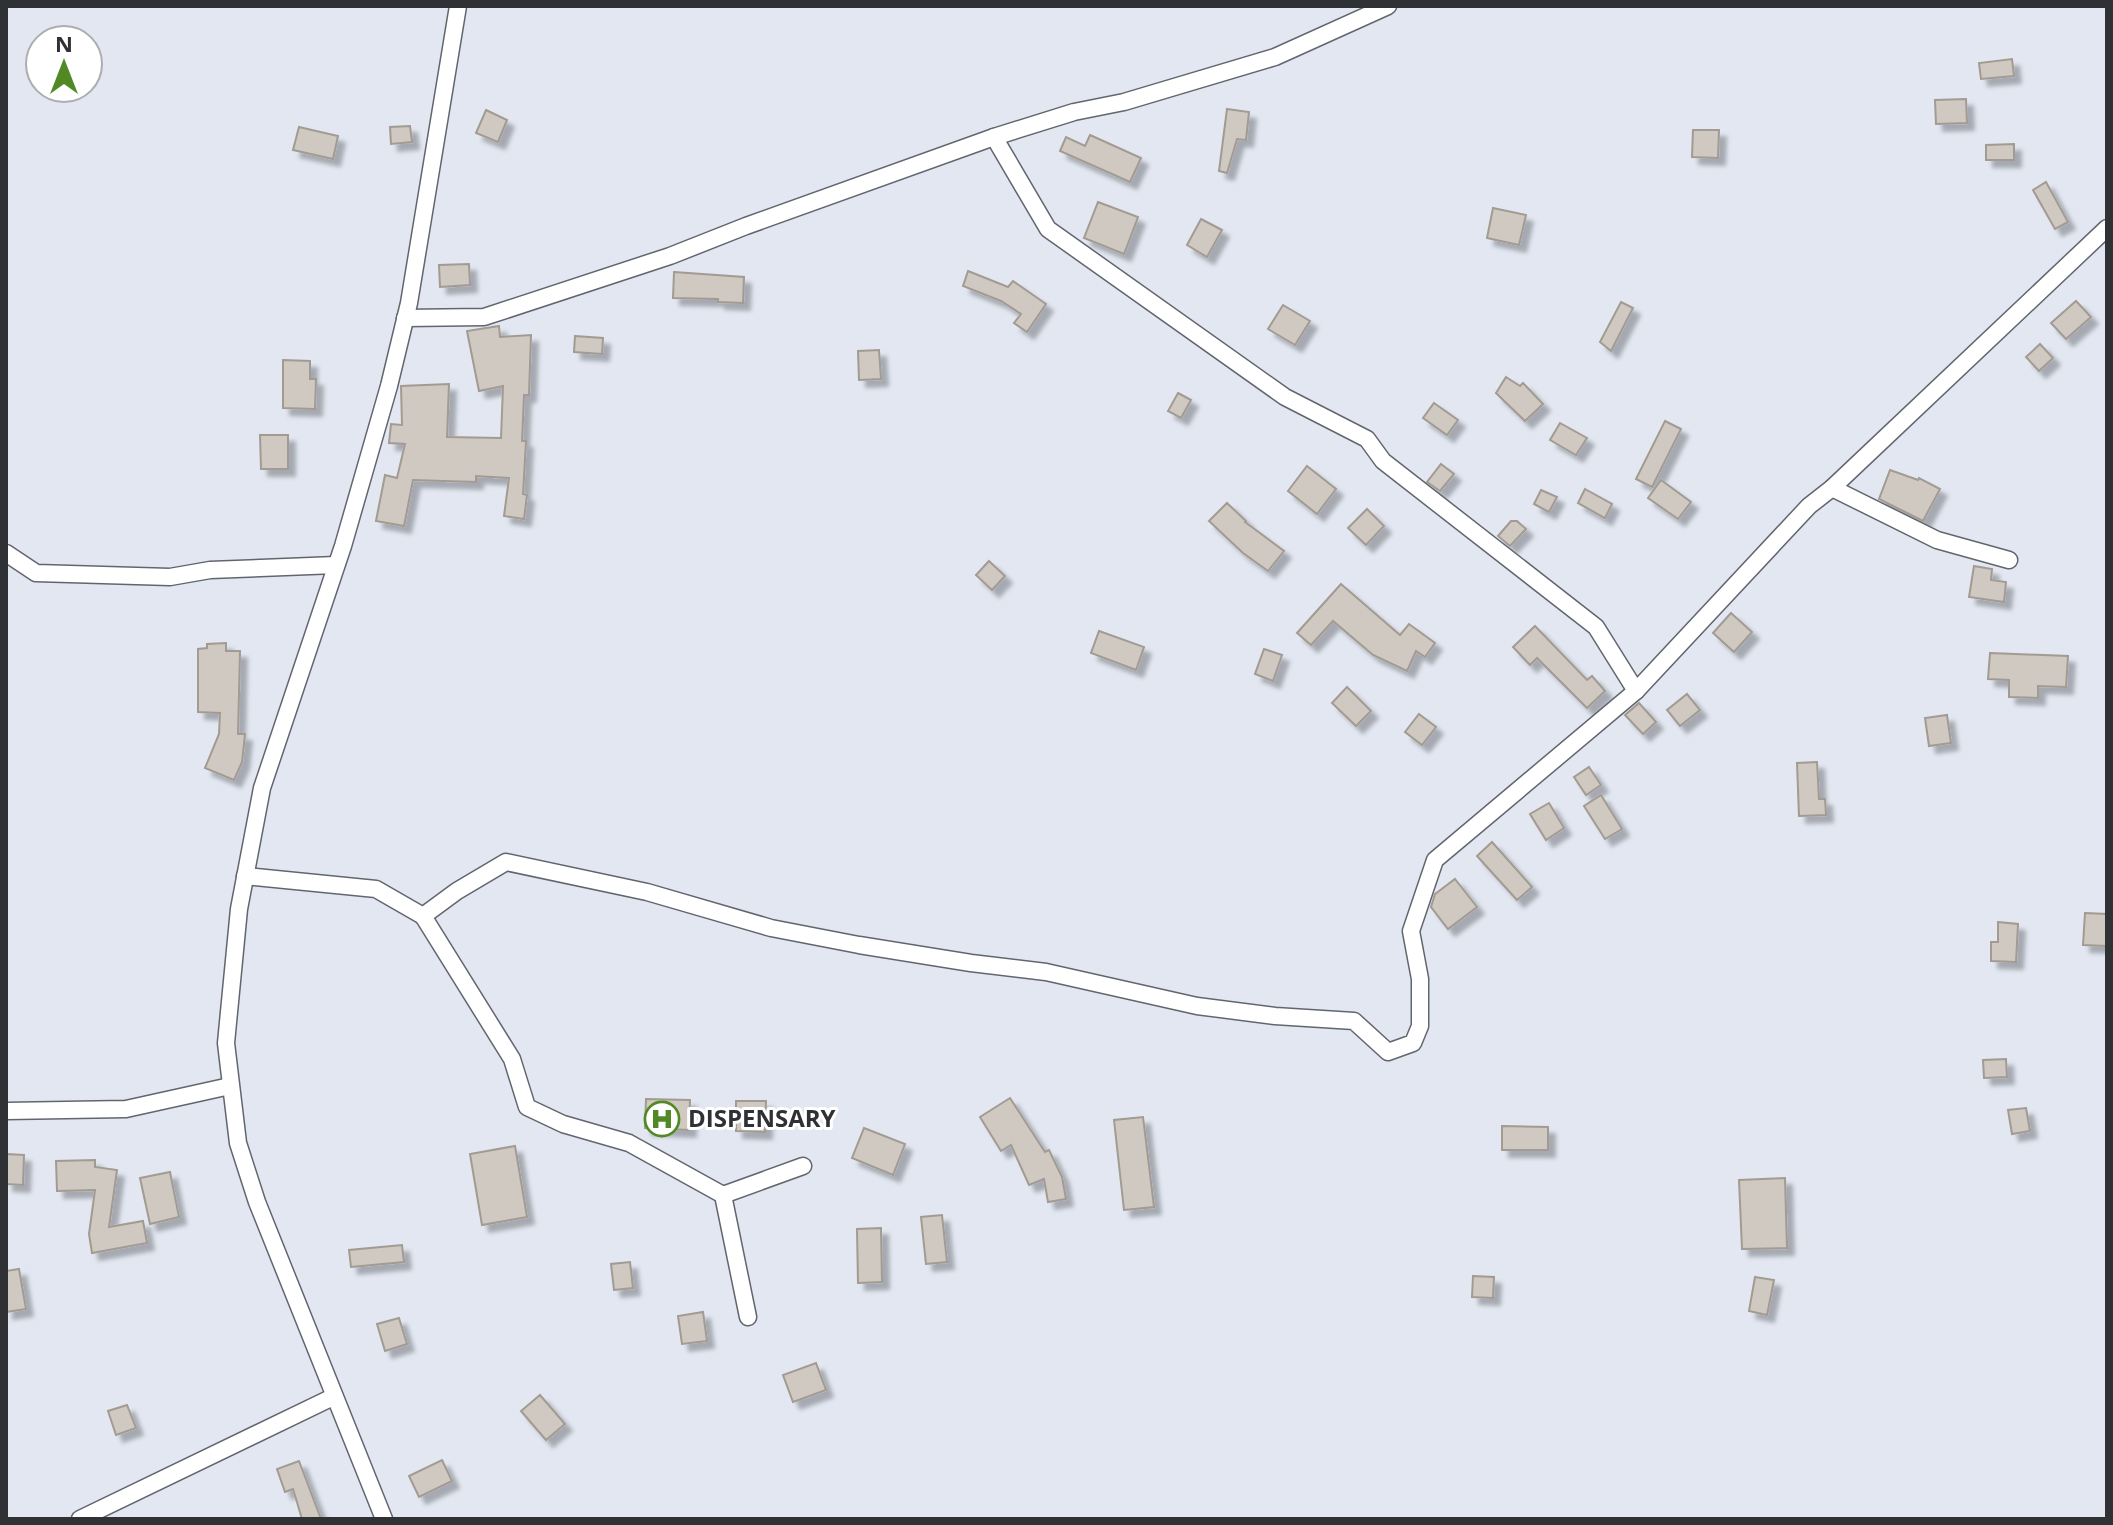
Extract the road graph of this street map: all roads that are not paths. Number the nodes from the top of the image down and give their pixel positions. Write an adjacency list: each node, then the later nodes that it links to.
1 (458, 6): 5 (street)
2 (1388, 6): 3 (street)
3 (994, 137): 5 (street); 10 (street)
4 (2107, 228): 6 (street)
5 (405, 318): 9 (street)
6 (1832, 488): 8 (street); 10 (street)
7 (6, 553): 9 (street)
8 (2009, 560)
9 (336, 565): 11 (street)
10 (1636, 691): 12 (street)
11 (245, 876): 12 (street); 13 (street)
12 (423, 916): 16 (street)
13 (230, 1086): 14 (street); 18 (street)
14 (6, 1111)
15 (803, 1166): 16 (street)
16 (723, 1195): 17 (street)
17 (748, 1317)
18 (333, 1397): 19 (street); 20 (street)
19 (80, 1519)
20 (384, 1519)

